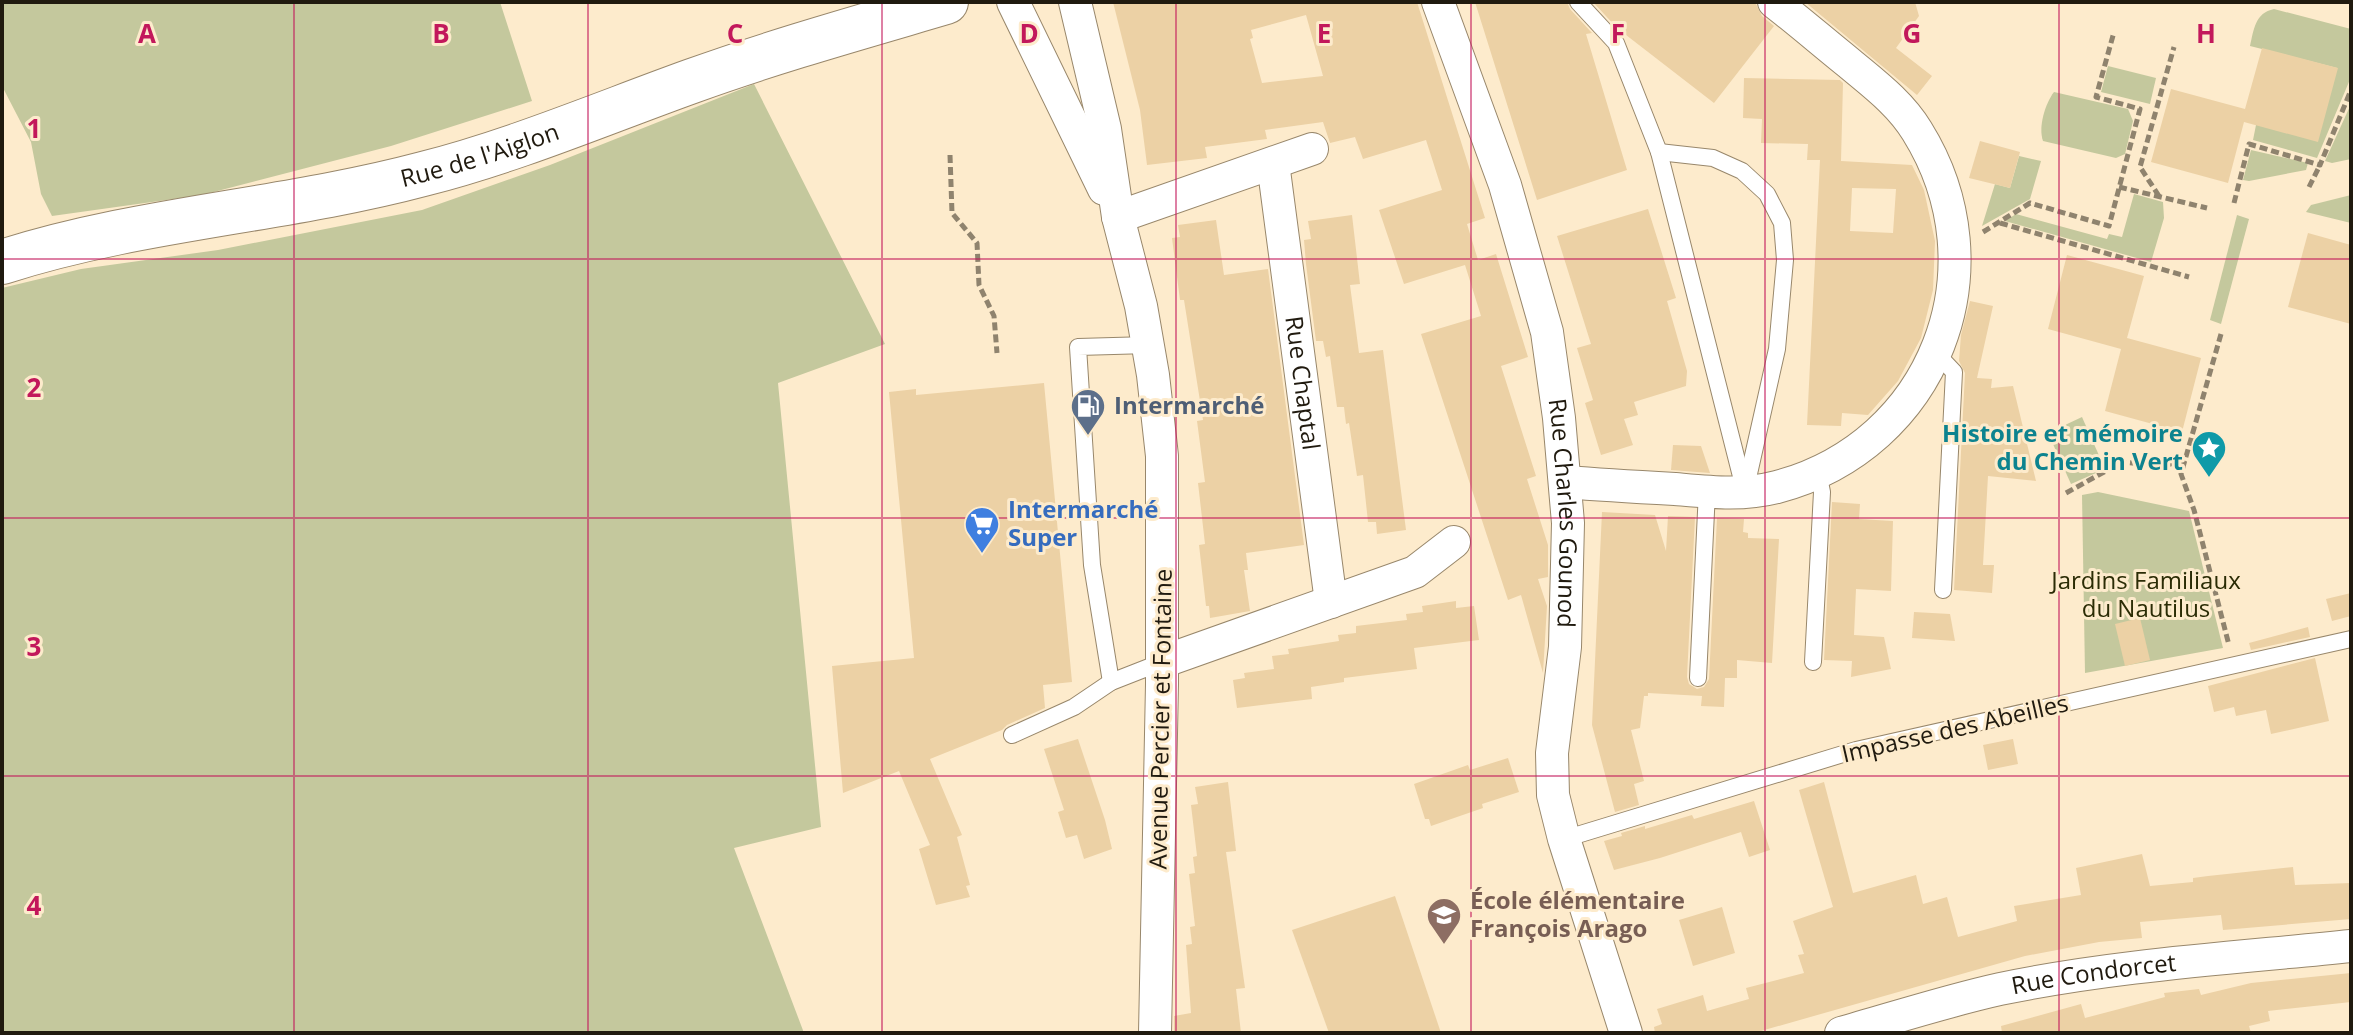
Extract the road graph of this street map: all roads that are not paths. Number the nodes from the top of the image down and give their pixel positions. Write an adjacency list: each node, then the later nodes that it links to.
1 (946, 2): 11 (main road, Rue de l'Aiglon)
2 (1013, 2): 10 (street, Avenue Percier et Fontaine)
3 (1075, 2): 10 (street, Avenue Percier et Fontaine)
4 (1438, 2): 15 (street, Rue Charles Gounod)
5 (1578, 2): 8 (lane)
6 (1774, 2): 13 (street)
7 (1312, 149): 9 (street)
8 (1659, 152): 17 (lane); 17 (lane)
9 (1273, 163): 10 (street); 20 (street, Rue Chaptal)
10 (1118, 217): 12 (street, Avenue Percier et Fontaine)
11 (2, 262)
12 (1149, 345): 22 (street, Avenue Percier et Fontaine); 25 (lane)
13 (1935, 352): 14 (street); 19 (lane)
14 (1818, 472): 17 (street); 23 (lane)
15 (1566, 482): 16 (street); 27 (street, Rue Charles Gounod)
16 (1707, 491): 17 (street); 24 (lane)
17 (1745, 492)
18 (1454, 542): 20 (street)
19 (1943, 590)
20 (1331, 602): 22 (street)
21 (2351, 639): 27 (lane, Impasse des Abeilles)
22 (1162, 662): 25 (lane); 29 (street, Avenue Percier et Fontaine)
23 (1813, 662)
24 (1698, 678)
25 (1111, 682): 26 (lane)
26 (1012, 735)
27 (1564, 839): 30 (street, Rue Charles Gounod)
28 (2351, 946): 31 (street, Rue Condorcet)
29 (1155, 1033)
30 (1626, 1033)
31 (1841, 1033)

